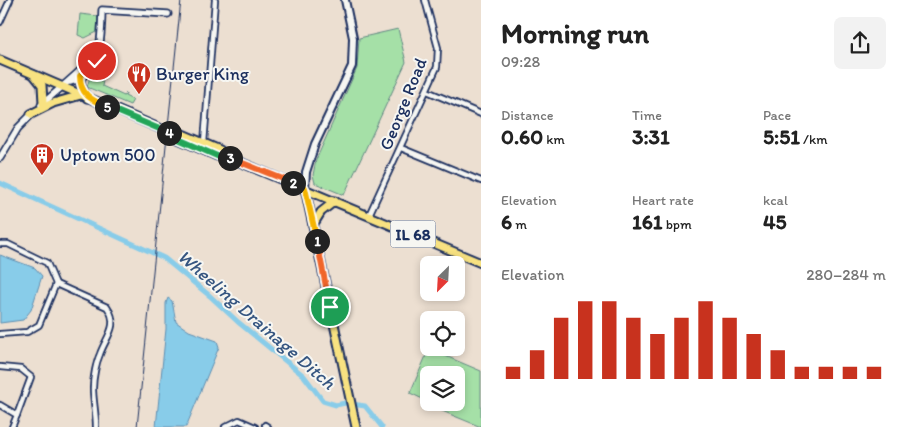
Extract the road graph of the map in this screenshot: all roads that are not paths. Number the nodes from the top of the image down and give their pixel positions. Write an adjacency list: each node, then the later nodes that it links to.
1 (10, 0): 6 (street)
2 (215, 0): 20 (street)
3 (345, 0): 25 (main road)
4 (424, 0): 14 (street, George Road)
5 (168, 14): 8 (street)
6 (0, 22)
7 (0, 55): 10 (main road)
8 (97, 56): 12 (street); 13 (street)
9 (0, 60): 10 (main road, IL 68)
10 (12, 65): 11 (main road, IL 68)
11 (34, 75): 13 (main road, IL 68); 16 (main road)
12 (80, 76): 13 (street); 15 (main road)
13 (67, 85): 15 (main road, IL 68); 16 (street)
14 (427, 91): 18 (street); 21 (street, George Road)
15 (84, 97): 17 (main road); 19 (main road, IL 68)
16 (44, 103): 17 (street)
17 (31, 114): 23 (street)
18 (481, 114)
19 (173, 134): 20 (main road, IL 68); 22 (main road, IL 68)
20 (204, 143): 22 (main road, IL 68)
21 (401, 148): 24 (street); 27 (street, George Road)
22 (223, 156): 25 (main road, IL 68)
23 (0, 158)
24 (481, 181)
25 (305, 188): 26 (main road, IL 68); 28 (main road)
26 (335, 201): 27 (main road, IL 68); 28 (main road)
27 (369, 215): 30 (main road, IL 68)
28 (313, 225): 40 (main road)
29 (0, 244): 31 (street)
30 (481, 262)
31 (56, 284): 32 (street); 37 (street)
32 (0, 334)
33 (0, 367): 35 (street)
34 (0, 405): 35 (street)
35 (17, 415): 36 (street)
36 (12, 427)
37 (96, 427)
38 (224, 427): 39 (street)
39 (255, 427)
40 (356, 427)

